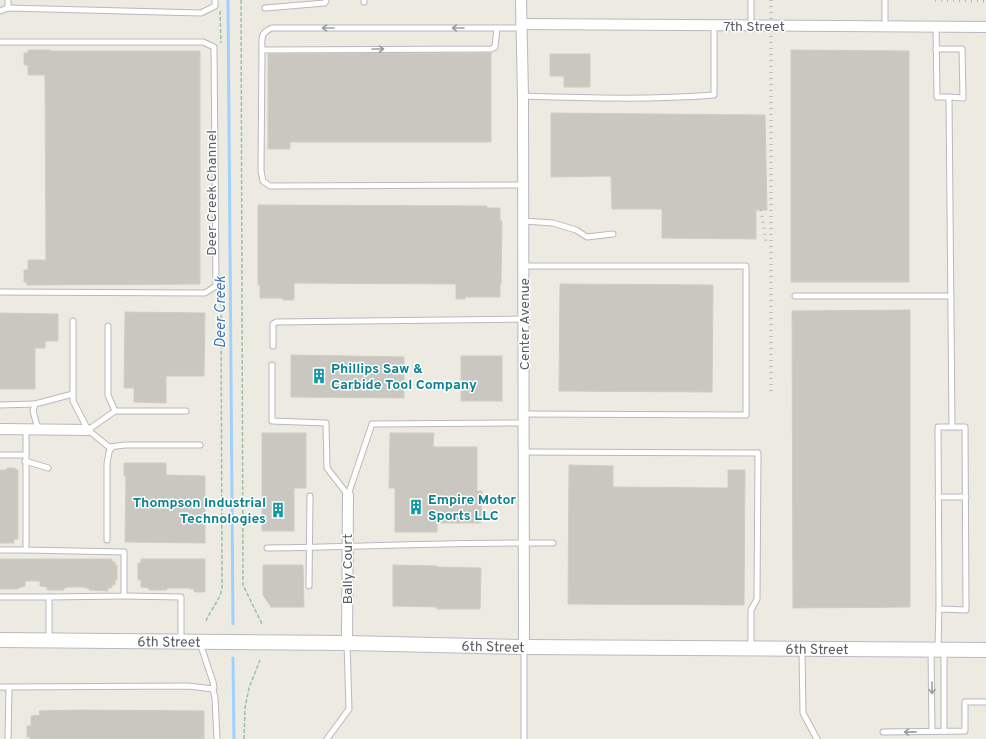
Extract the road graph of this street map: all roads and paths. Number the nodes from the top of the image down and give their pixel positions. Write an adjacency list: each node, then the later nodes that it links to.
1 (8, 0): 8 (lane)
2 (215, 0): 8 (lane)
3 (241, 0): 74 (path)
4 (326, 0): 10 (lane)
5 (521, 0): 14 (street, Center Avenue)
6 (751, 0): 13 (lane)
7 (885, 0): 15 (lane)
8 (8, 8): 11 (lane)
9 (220, 8): 20 (path)
10 (266, 8)
11 (0, 12)
12 (714, 25): 13 (street, 7th Street); 14 (street, 7th Street); 23 (lane)
13 (751, 25): 15 (street, 7th Street)
14 (521, 26): 18 (lane); 23 (street, Center Avenue)
15 (885, 26): 16 (street, 7th Street)
16 (936, 27): 17 (street, 7th Street); 21 (lane)
17 (986, 27)
18 (497, 28): 22 (lane, one-way to 22); 22 (lane, one-way to 18)
19 (0, 42): 30 (lane)
20 (221, 48)
21 (936, 49): 24 (lane); 24 (lane)
22 (262, 50): 25 (lane)
23 (523, 96): 25 (street, Center Avenue)
24 (949, 97): 32 (lane)
25 (524, 185): 26 (street, Center Avenue)
26 (524, 221): 27 (lane); 28 (street, Center Avenue)
27 (613, 234)
28 (524, 266): 33 (street, Center Avenue); 43 (lane)
29 (222, 289): 73 (path)
30 (0, 292)
31 (795, 296): 32 (lane)
32 (951, 296): 44 (lane)
33 (524, 319): 36 (lane); 43 (street, Center Avenue)
34 (73, 321): 38 (lane)
35 (108, 326): 41 (lane)
36 (273, 346)
37 (272, 365): 56 (lane)
38 (73, 394): 39 (lane); 48 (lane)
39 (35, 404): 40 (lane); 47 (lane)
40 (0, 405)
41 (115, 411): 42 (lane); 48 (lane)
42 (186, 411)
43 (524, 418): 51 (street, Center Avenue); 56 (lane)
44 (952, 427): 58 (lane); 59 (lane)
45 (0, 429): 46 (street)
46 (26, 429): 47 (street); 53 (lane)
47 (38, 429): 48 (street)
48 (88, 430): 50 (lane)
49 (200, 445): 50 (lane)
50 (112, 447): 60 (lane)
51 (524, 452): 61 (street, Center Avenue); 81 (lane)
52 (0, 455): 53 (lane)
53 (25, 455): 54 (lane)
54 (25, 462): 55 (lane); 67 (lane)
55 (48, 468)
56 (348, 495): 63 (street, Bally Court)
57 (310, 496): 65 (lane)
58 (938, 497): 59 (lane); 72 (lane)
59 (966, 497): 72 (lane)
60 (107, 540)
61 (524, 542): 62 (lane); 63 (lane); 80 (street, Center Avenue)
62 (553, 543)
63 (347, 547): 65 (lane); 79 (street, Bally Court)
64 (267, 548): 65 (lane)
65 (310, 548): 68 (lane)
66 (0, 550): 67 (lane)
67 (26, 550): 69 (lane)
68 (309, 586)
69 (124, 596): 71 (lane); 77 (lane)
70 (0, 597): 71 (lane)
71 (49, 597): 76 (lane)
72 (939, 609): 83 (lane)
73 (206, 621)
74 (262, 624)
75 (0, 640): 76 (main road, 6th Street)
76 (49, 641): 77 (main road, 6th Street)
77 (181, 643): 78 (main road, 6th Street)
78 (200, 643): 79 (main road, 6th Street); 88 (lane)
79 (347, 644): 80 (main road, 6th Street); 96 (lane)
80 (524, 647): 81 (main road, 6th Street); 97 (lane)
81 (751, 648): 82 (main road, 6th Street)
82 (802, 649): 83 (main road, 6th Street); 98 (lane)
83 (938, 650): 84 (main road, 6th Street); 90 (lane, one-way to 90); 91 (lane)
84 (986, 650)
85 (260, 660): 95 (path)
86 (0, 687): 87 (lane)
87 (8, 687): 88 (lane); 93 (lane)
88 (213, 690): 94 (lane)
89 (986, 702): 91 (lane)
90 (932, 731): 91 (lane); 92 (lane, one-way to 92)
91 (944, 731)
92 (883, 732)
93 (8, 739)
94 (217, 739)
95 (244, 739)
96 (327, 739)
97 (524, 739)
98 (817, 739)

